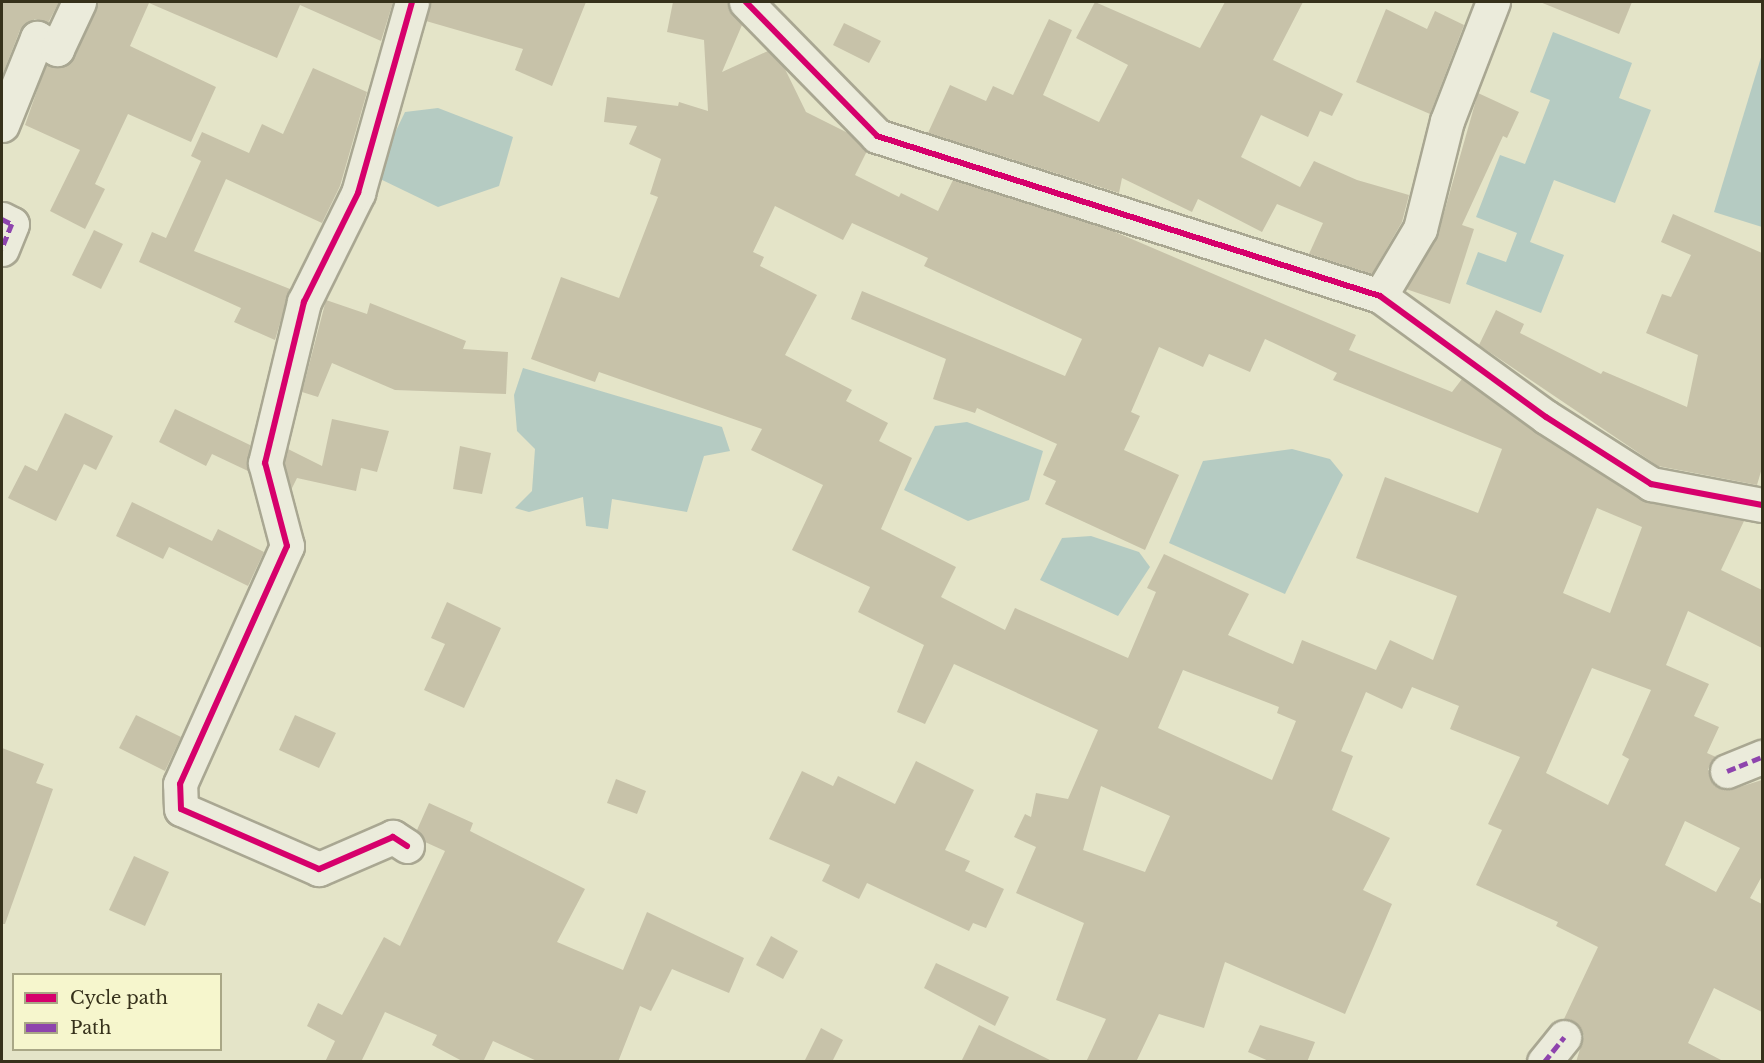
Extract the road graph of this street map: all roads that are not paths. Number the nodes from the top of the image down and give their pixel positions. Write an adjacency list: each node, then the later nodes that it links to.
1 (79, 2): 5 (street)
2 (412, 2): 12 (street)
3 (746, 2): 8 (street)
4 (1493, 2): 8 (street)
5 (2, 125)
6 (2, 219): 7 (street)
7 (2, 249)
8 (1380, 296): 9 (street)
9 (1762, 505)
10 (1762, 757): 11 (street)
11 (1727, 771)
12 (407, 846)

